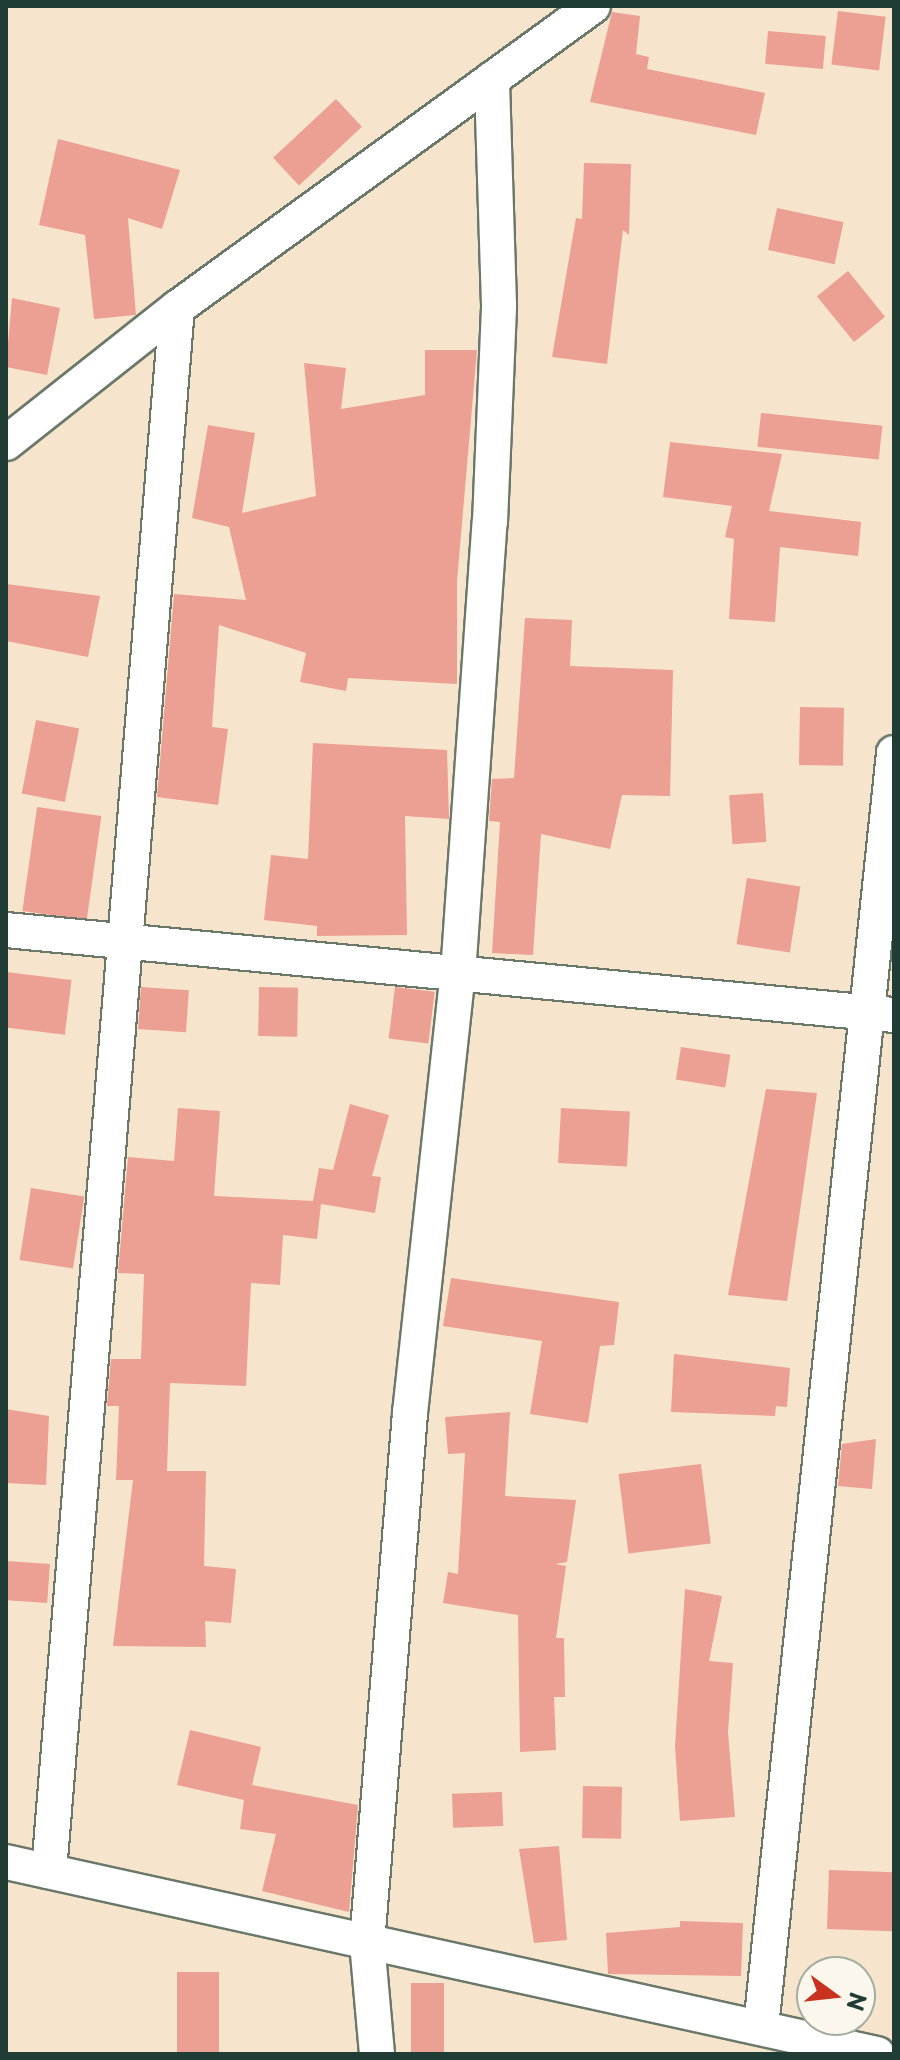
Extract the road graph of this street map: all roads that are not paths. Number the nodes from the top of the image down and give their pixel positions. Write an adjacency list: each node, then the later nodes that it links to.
1 (593, 6): 2 (street)
2 (492, 79): 3 (street); 8 (street)
3 (177, 308): 4 (street); 7 (street)
4 (6, 443)
5 (894, 753): 9 (street)
6 (6, 930): 7 (street)
7 (125, 942): 8 (street); 11 (street)
8 (458, 974): 9 (street); 12 (street)
9 (883, 1014): 13 (street)
10 (6, 1862): 11 (street)
11 (49, 1871): 12 (street)
12 (367, 1943): 13 (street); 14 (street)
13 (761, 2027): 15 (street)
14 (377, 2054)
15 (877, 2054)

